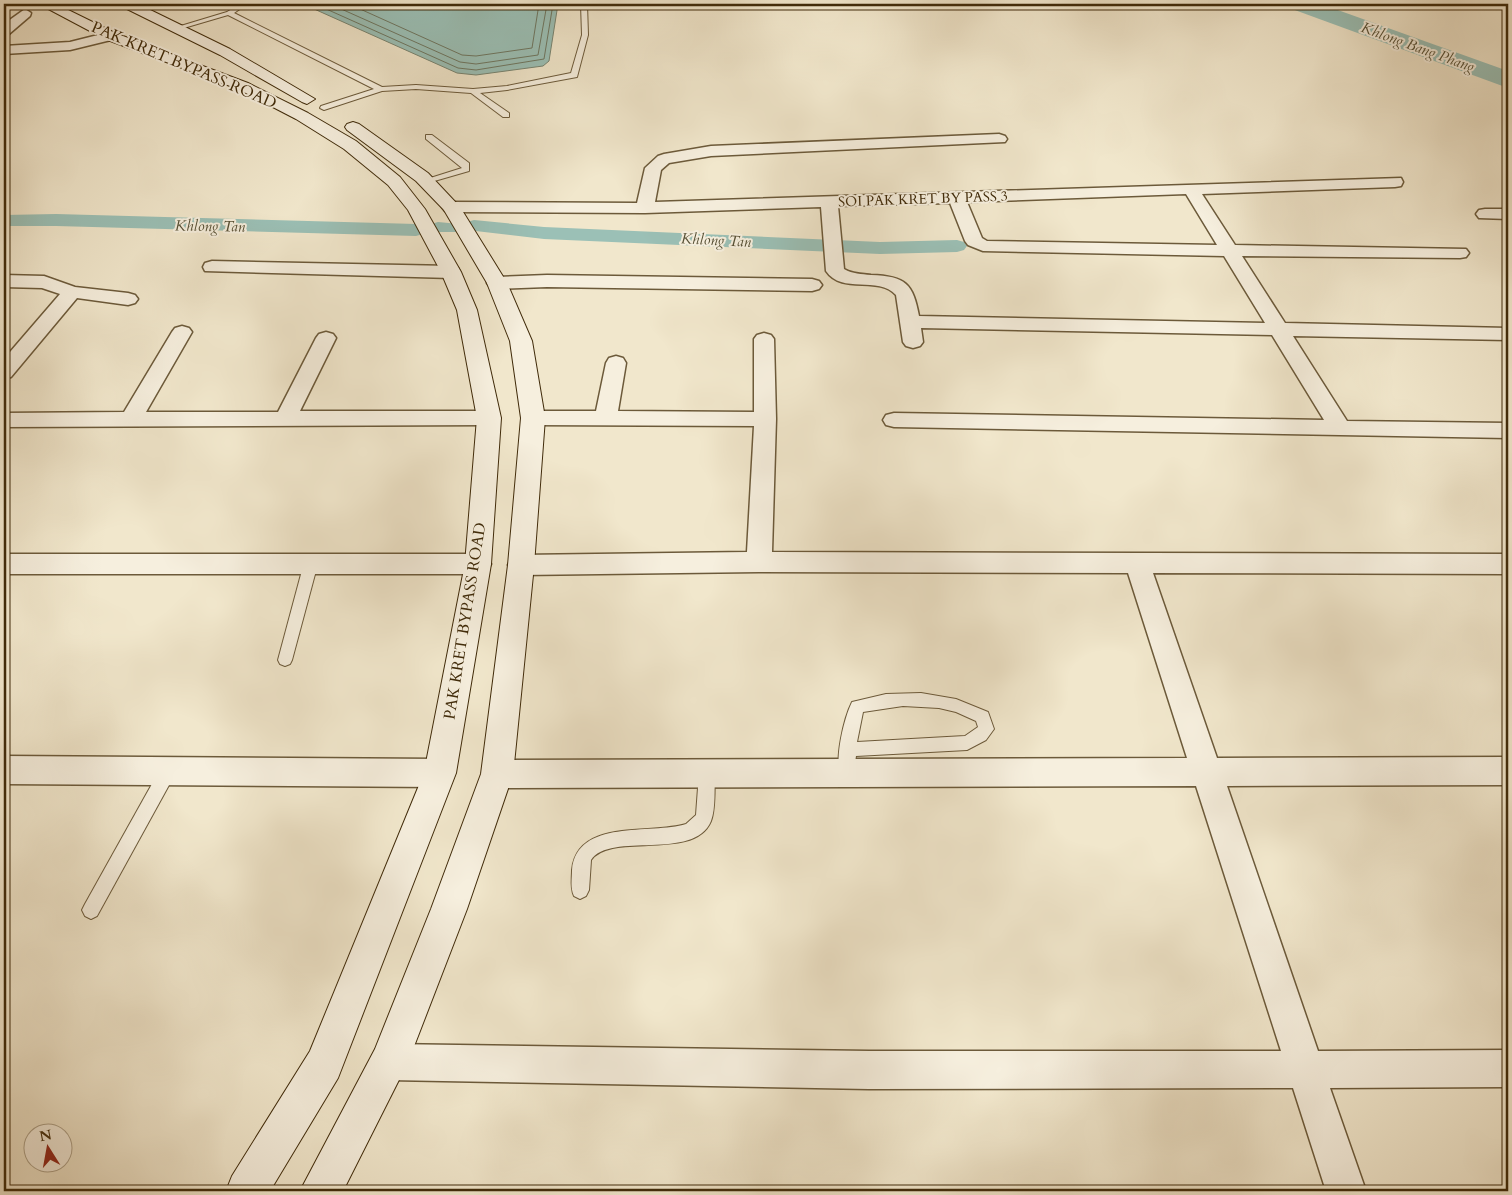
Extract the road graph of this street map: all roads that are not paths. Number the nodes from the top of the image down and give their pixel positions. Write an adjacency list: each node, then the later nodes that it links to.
1 (128, 4): 7 (main road, PAK KRET BYPASS ROAD)
2 (244, 4): 6 (lane)
3 (584, 4): 14 (lane)
4 (112, 7): 12 (main road)
5 (36, 8): 8 (street); 10 (main road, PAK KRET BYPASS ROAD)
6 (229, 13): 7 (lane); 13 (lane)
7 (177, 28): 12 (main road, PAK KRET BYPASS ROAD)
8 (4, 31)
9 (143, 33): 12 (main road)
10 (110, 36): 11 (street); 12 (main road, PAK KRET BYPASS ROAD)
11 (4, 50)
12 (252, 80): 15 (main road, PAK KRET BYPASS ROAD); 31 (main road, PAK KRET BYPASS ROAD)
13 (381, 89): 14 (lane); 15 (lane)
14 (473, 91): 16 (lane)
15 (324, 108): 19 (main road, PAK KRET BYPASS ROAD)
16 (506, 115)
17 (429, 137): 19 (lane)
18 (999, 139): 25 (street)
19 (427, 182): 24 (main road, PAK KRET BYPASS ROAD)
20 (1395, 182): 21 (street, SOI PAK KRET BY PASS 3)
21 (1191, 189): 22 (street, SOI PAK KRET BY PASS 3); 28 (street)
22 (957, 198): 23 (street, SOI PAK KRET BY PASS 3); 28 (street)
23 (829, 203): 25 (street, SOI PAK KRET BY PASS 3); 37 (street)
24 (450, 207): 25 (street, SOI PAK KRET BY PASS 3); 33 (main road, PAK KRET BYPASS ROAD)
25 (645, 208)
26 (1484, 214): 27 (street)
27 (1508, 214)
28 (1229, 251): 29 (street); 37 (street)
29 (1460, 253)
30 (212, 267): 31 (street)
31 (451, 272): 44 (main road, PAK KRET BYPASS ROAD)
32 (4, 281): 35 (street)
33 (497, 283): 34 (street); 45 (main road, PAK KRET BYPASS ROAD)
34 (812, 285)
35 (72, 292): 36 (street); 43 (street)
36 (128, 299)
37 (1279, 329): 39 (street); 52 (street)
38 (182, 332): 46 (street)
39 (1508, 334)
40 (326, 338): 50 (street)
41 (764, 339): 48 (street)
42 (616, 363): 47 (street)
43 (4, 372)
44 (489, 418): 50 (street); 57 (main road, PAK KRET BYPASS ROAD)
45 (533, 418): 47 (street); 59 (main road, PAK KRET BYPASS ROAD)
46 (131, 419): 49 (street); 50 (street)
47 (605, 419): 48 (street)
48 (765, 419): 54 (street)
49 (4, 420)
50 (285, 420)
51 (894, 420): 52 (street)
52 (1340, 428): 53 (street)
53 (1508, 431)
54 (759, 562): 59 (street); 60 (street)
55 (311, 563): 56 (street); 57 (street); 61 (lane)
56 (4, 564)
57 (478, 564): 67 (main road, PAK KRET BYPASS ROAD)
58 (1508, 564): 60 (street)
59 (521, 565): 68 (main road, PAK KRET BYPASS ROAD)
60 (1138, 565): 65 (street)
61 (285, 660)
62 (848, 760): 62 (lane); 65 (street); 69 (street)
63 (4, 770): 64 (street)
64 (168, 771): 67 (street); 71 (lane)
65 (1206, 771): 66 (street); 73 (street)
66 (1508, 771)
67 (440, 773): 75 (main road, PAK KRET BYPASS ROAD)
68 (497, 774): 69 (street); 72 (main road, PAK KRET BYPASS ROAD)
69 (707, 774): 70 (lane)
70 (580, 890)
71 (91, 910)
72 (389, 1062): 73 (street); 76 (main road, PAK KRET BYPASS ROAD)
73 (1305, 1069): 74 (street); 77 (street)
74 (1508, 1070)
75 (247, 1191)
76 (321, 1191)
77 (1346, 1191)

